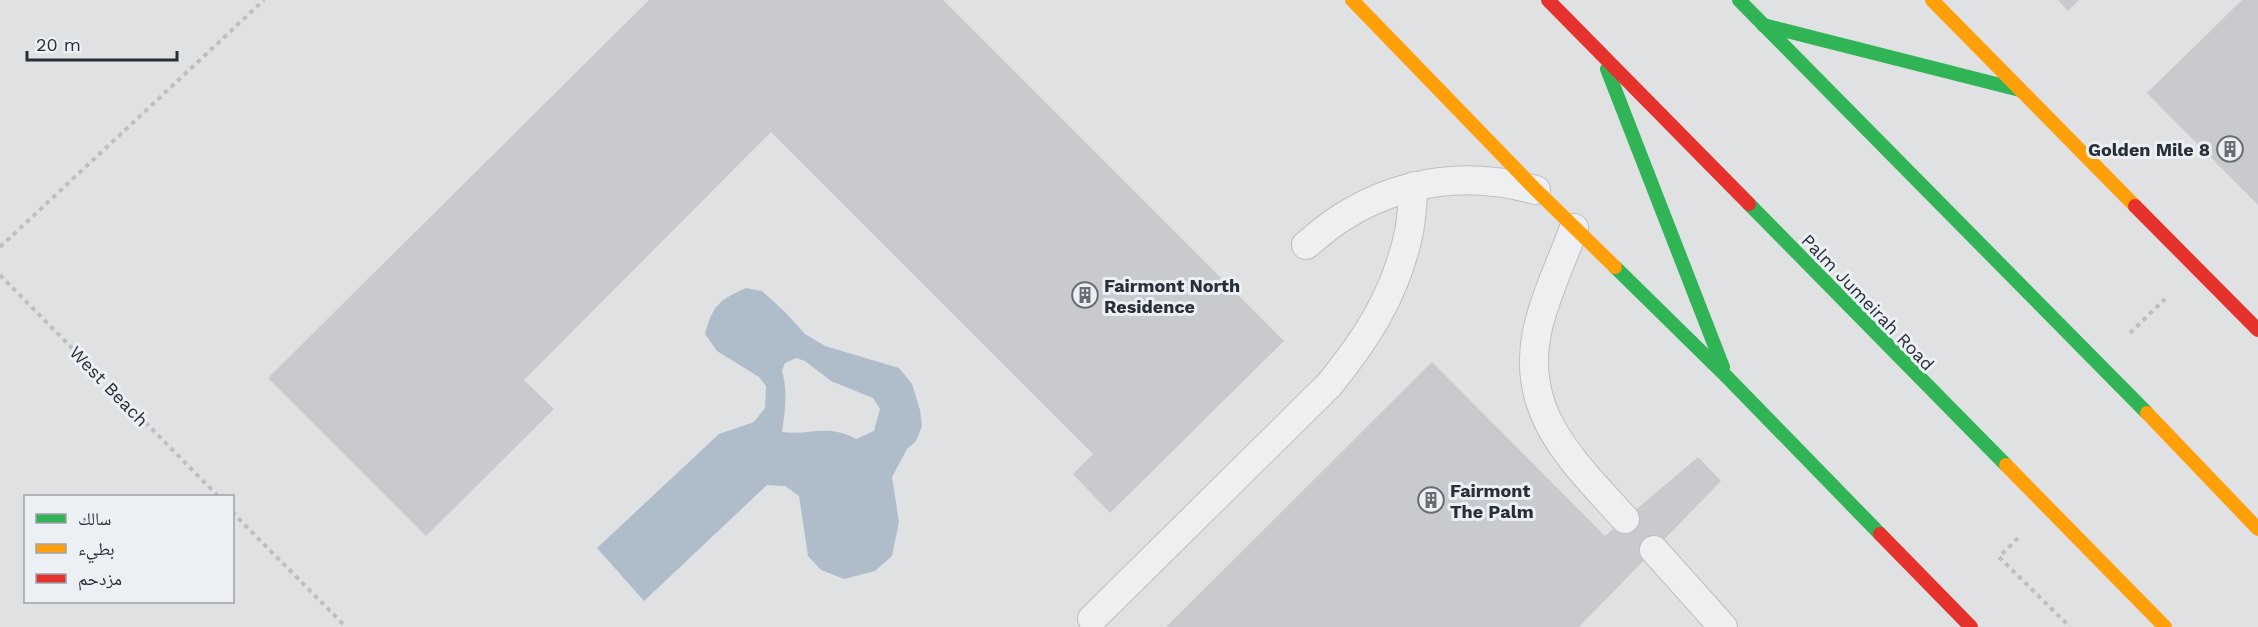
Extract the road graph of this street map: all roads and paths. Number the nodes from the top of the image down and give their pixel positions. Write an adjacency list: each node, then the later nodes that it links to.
1 (264, 0): 13 (path)
2 (1352, 0): 10 (main road)
3 (1548, 0): 7 (main road, Palm Jumeirah Road)
4 (1739, 0): 6 (main road)
5 (1932, 0): 8 (main road)
6 (1763, 25): 8 (main road); 17 (main road)
7 (1602, 56): 18 (main road); 20 (main road, Palm Jumeirah Road)
8 (2020, 90): 14 (main road)
9 (1414, 186): 10 (lane); 12 (lane); 25 (lane)
10 (1536, 190): 11 (main road)
11 (1574, 228): 18 (main road); 22 (lane)
12 (1306, 245)
13 (0, 248)
14 (2197, 268): 16 (main road); 17 (path)
15 (0, 274): 19 (path, West Beach)
16 (2258, 330)
17 (2099, 363): 23 (main road)
18 (1727, 377): 28 (main road)
19 (217, 495)
20 (2046, 509): 29 (path); 30 (main road, Palm Jumeirah Road)
21 (234, 514): 26 (path)
22 (1625, 519)
23 (2258, 529)
24 (1654, 550): 27 (lane)
25 (1092, 619)
26 (346, 627)
27 (1723, 627)
28 (1971, 627)
29 (2070, 627)
30 (2165, 627)

